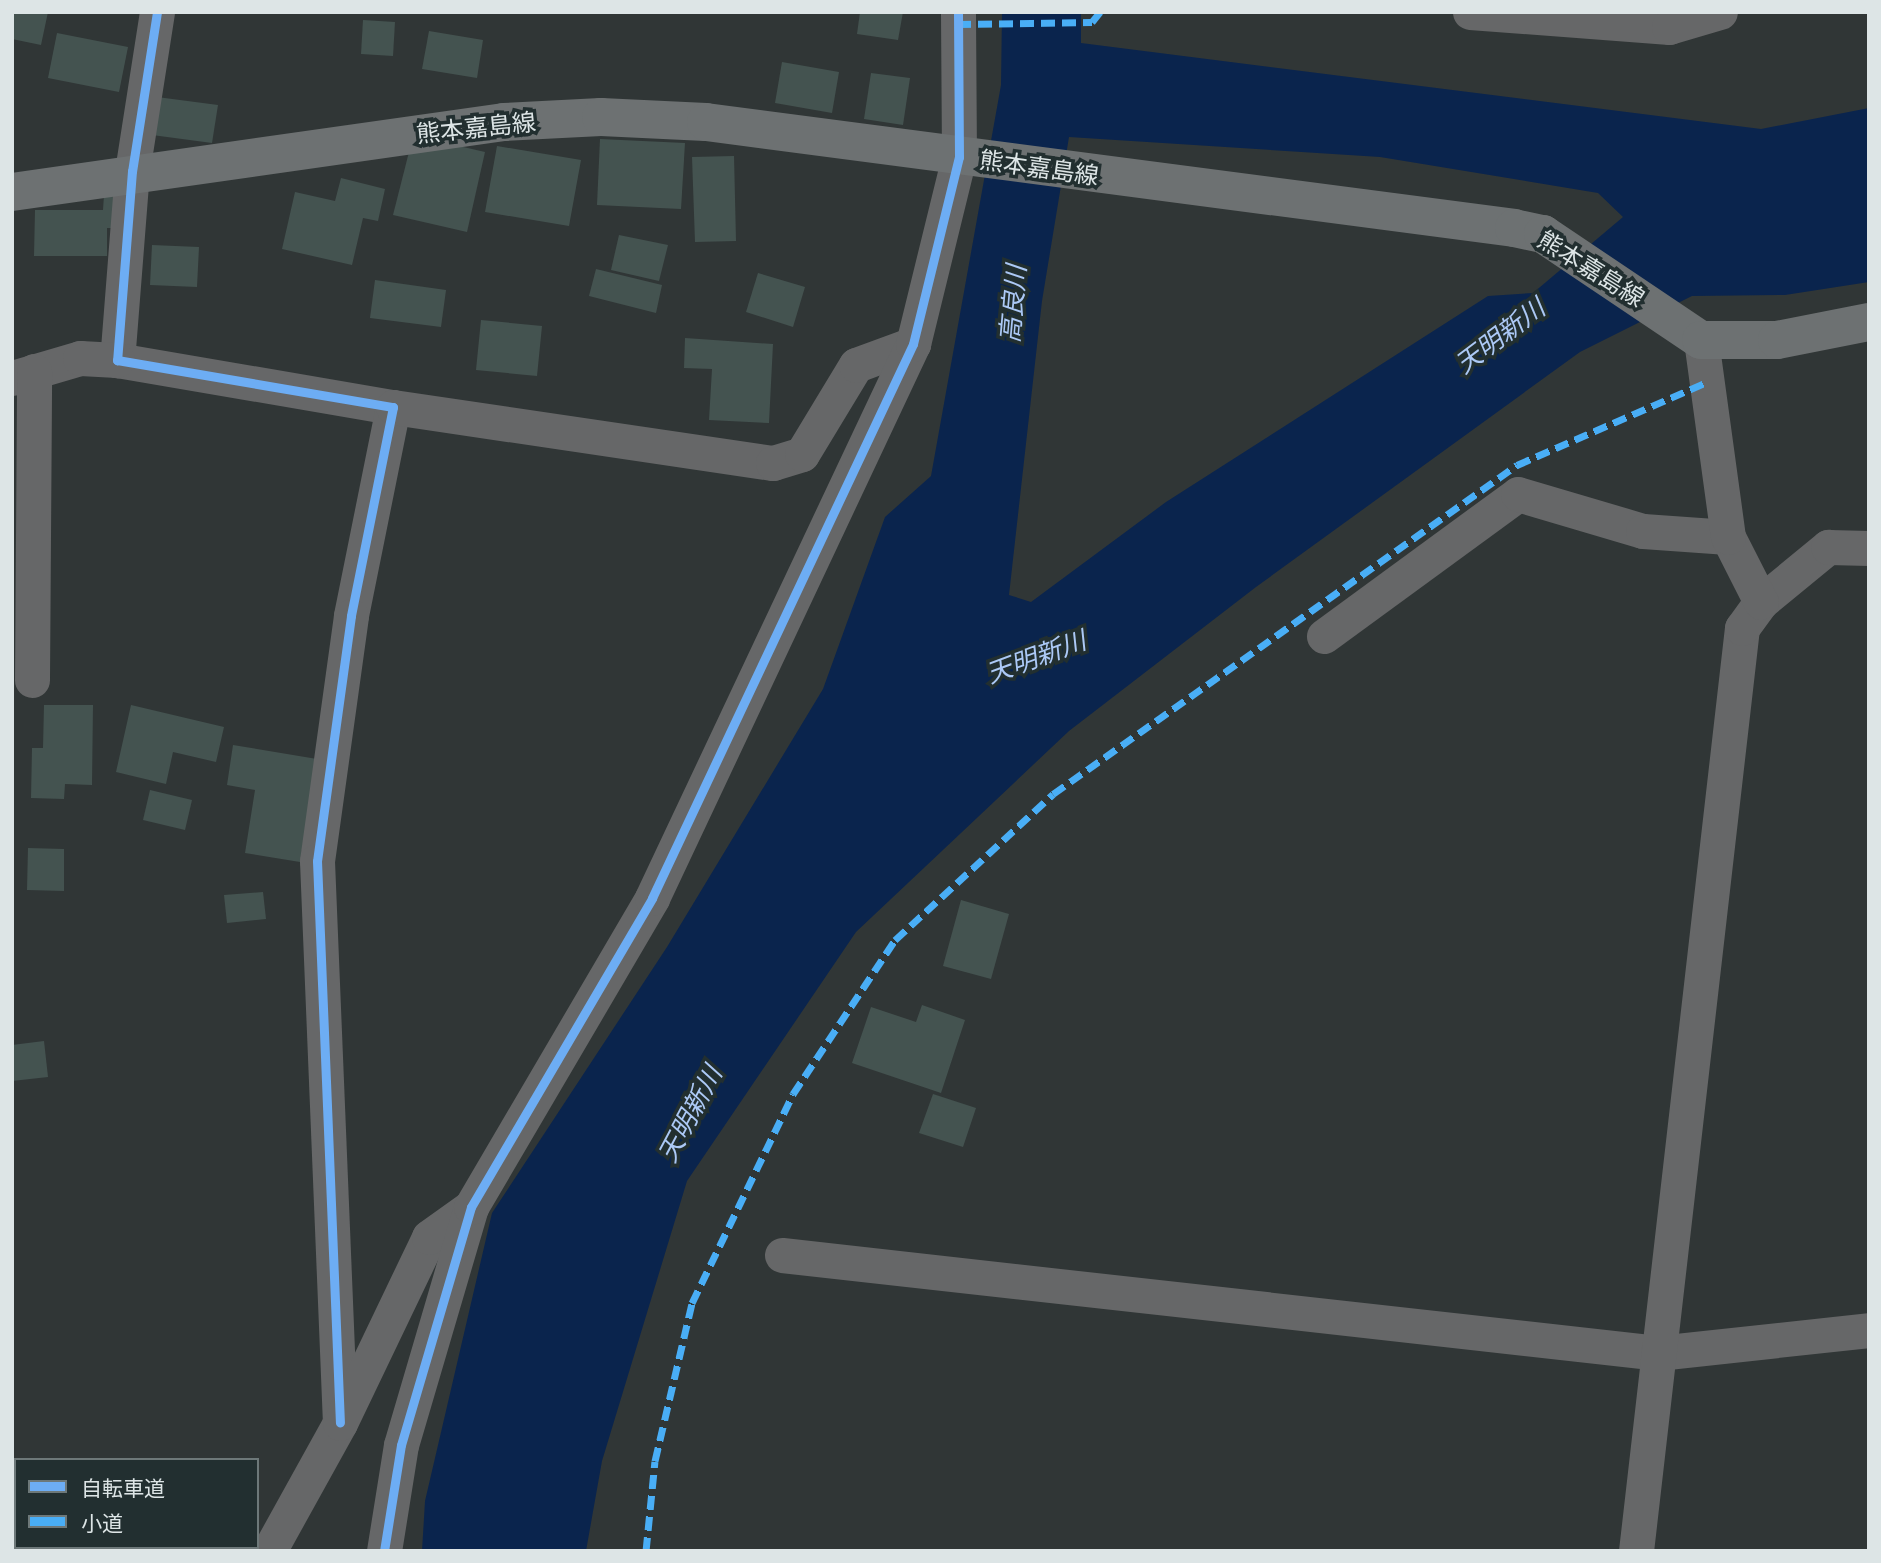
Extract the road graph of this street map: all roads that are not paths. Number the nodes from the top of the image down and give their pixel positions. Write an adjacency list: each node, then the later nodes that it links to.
1 (157, 12): 6 (street)
2 (958, 12): 5 (street)
3 (1471, 12): 4 (street)
4 (1720, 12)
5 (964, 158): 6 (main road, 熊本嘉島線); 9 (main road, 熊本嘉島線); 10 (street)
6 (132, 171): 7 (main road, 熊本嘉島線); 11 (street)
7 (12, 192)
8 (1869, 322): 9 (main road)
9 (1701, 340): 14 (street)
10 (913, 345): 13 (street); 19 (street)
11 (117, 360): 12 (street); 13 (street)
12 (23, 374): 18 (street)
13 (393, 407): 23 (street)
14 (1728, 537): 16 (street); 17 (street)
15 (1869, 548): 16 (street)
16 (1761, 602): 22 (street)
17 (1324, 636)
18 (32, 680)
19 (471, 1207): 23 (street); 25 (street)
20 (782, 1255): 22 (street)
21 (1869, 1330): 22 (street)
22 (1658, 1353): 26 (street)
23 (340, 1423): 24 (street)
24 (270, 1551)
25 (383, 1551)
26 (1636, 1551)

